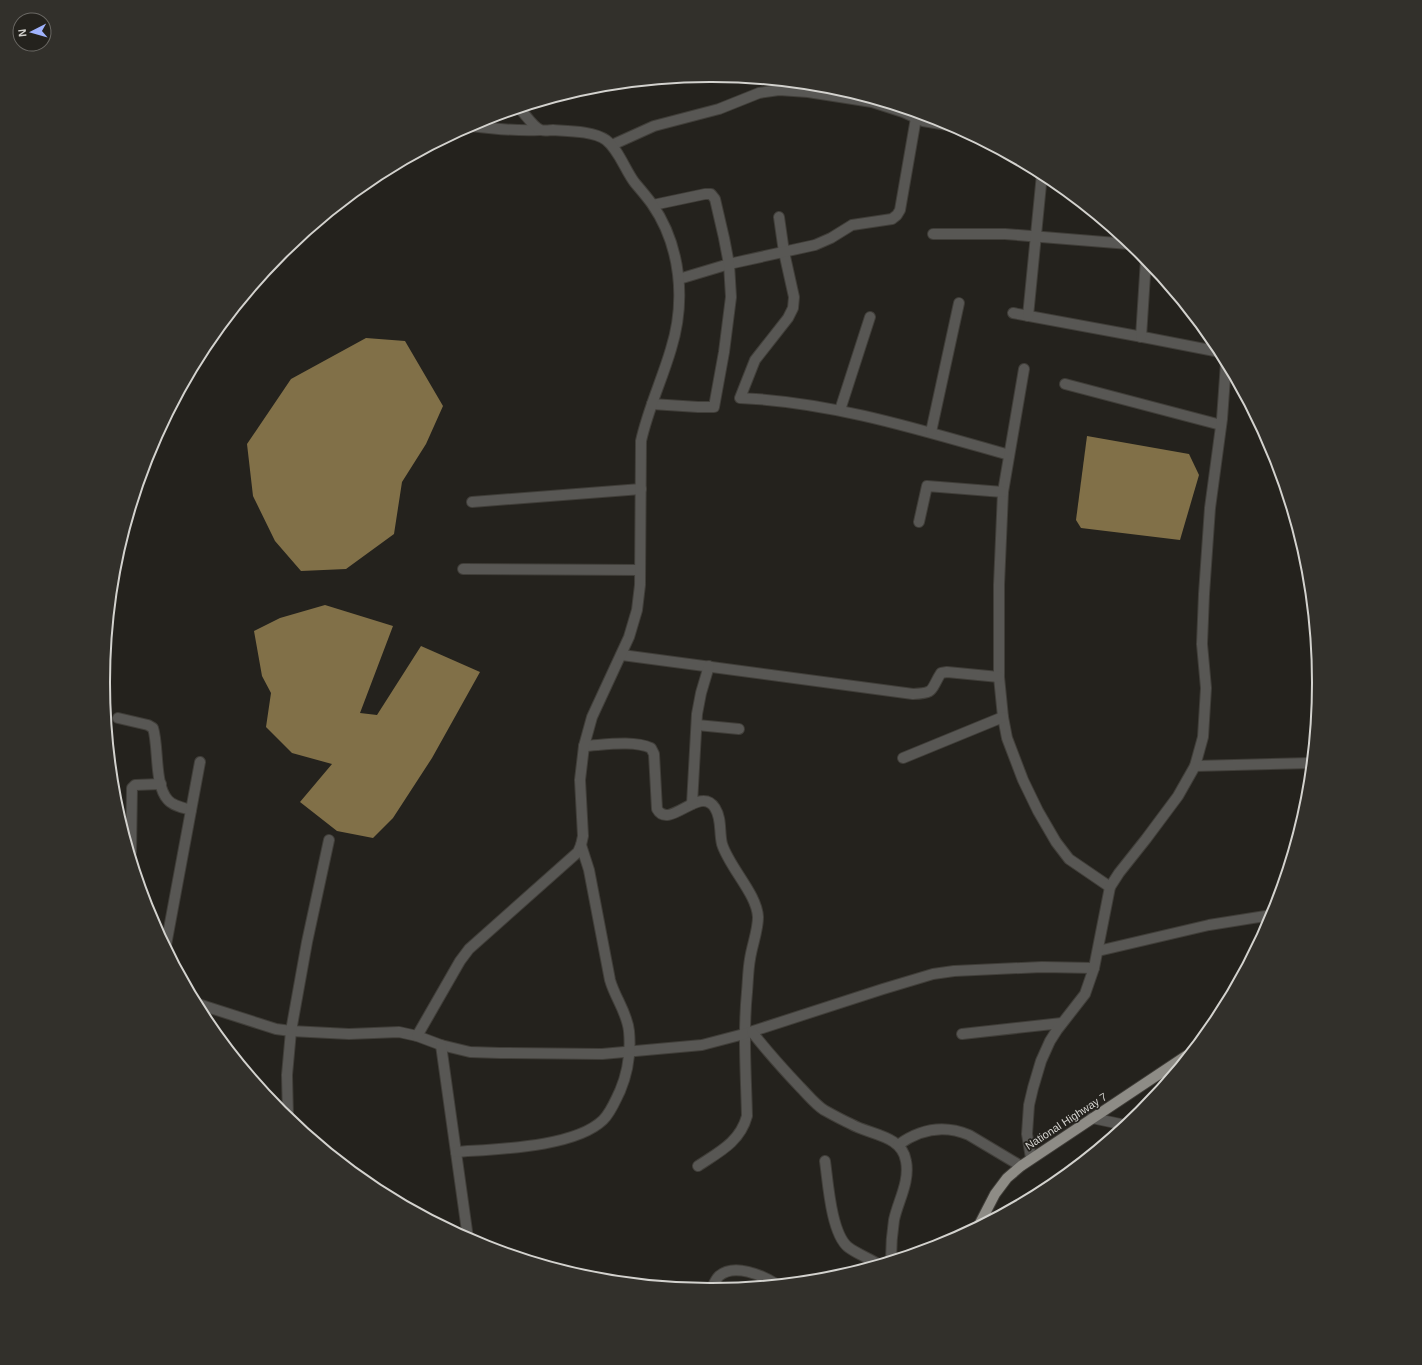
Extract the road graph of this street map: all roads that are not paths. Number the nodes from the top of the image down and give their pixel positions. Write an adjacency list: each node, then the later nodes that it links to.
1 (849, 98): 6 (street)
2 (523, 112): 5 (street)
3 (920, 120): 13 (street)
4 (483, 127): 5 (street)
5 (540, 130): 6 (street)
6 (612, 146): 8 (street)
7 (1041, 181): 11 (street)
8 (652, 205): 14 (street); 16 (street)
9 (779, 218): 13 (street)
10 (933, 234): 11 (street)
11 (1035, 236): 12 (street); 19 (street)
12 (1120, 243)
13 (784, 252): 14 (street); 27 (street)
14 (729, 264): 16 (street); 26 (street)
15 (1145, 268): 21 (street)
16 (679, 279): 26 (street)
17 (959, 303): 29 (street)
18 (1013, 313): 19 (street)
19 (1028, 316): 21 (street)
20 (870, 317): 27 (street)
21 (1141, 336): 22 (street)
22 (1211, 350)
23 (1024, 369): 30 (street)
24 (1225, 373): 28 (street)
25 (1065, 384): 28 (street)
26 (652, 404): 31 (street)
27 (840, 410): 29 (street)
28 (1221, 425): 48 (street)
29 (931, 432): 30 (street)
30 (1009, 455): 32 (street)
31 (641, 489): 33 (street); 36 (street)
32 (1003, 492): 34 (street); 39 (street)
33 (472, 502)
34 (920, 522)
35 (463, 569): 36 (street)
36 (640, 570): 37 (street)
37 (622, 655): 38 (street); 44 (street)
38 (708, 666): 39 (street); 42 (street)
39 (1000, 677): 40 (street)
40 (1002, 717): 45 (street); 55 (street)
41 (118, 718): 49 (street)
42 (697, 725): 43 (street); 50 (street)
43 (739, 729)
44 (584, 746): 50 (street); 54 (street)
45 (903, 758)
46 (200, 762): 51 (street)
47 (1306, 763): 48 (street)
48 (1195, 766): 55 (street)
49 (161, 784): 51 (street); 52 (street)
50 (692, 804): 63 (street)
51 (191, 810): 57 (street)
52 (131, 839)
53 (329, 840): 62 (street)
54 (581, 845): 65 (street); 67 (street)
55 (1110, 887): 58 (street)
56 (1264, 916): 58 (street)
57 (167, 938)
58 (1098, 951): 59 (street)
59 (1094, 968): 61 (street); 63 (street)
60 (206, 1007): 62 (street)
61 (1062, 1023): 64 (street); 74 (street)
62 (291, 1031): 65 (street); 69 (street)
63 (748, 1033): 67 (street); 72 (street); 76 (street)
64 (962, 1034)
65 (417, 1036): 66 (street)
66 (441, 1045): 67 (street); 73 (street)
67 (629, 1052): 73 (street)
68 (1173, 1064): 70 (main road, National Highway 7)
69 (288, 1109)
70 (1092, 1118): 71 (street); 74 (main road, National Highway 7)
71 (1118, 1124)
72 (898, 1145): 77 (street); 80 (street)
73 (456, 1152): 79 (street)
74 (1032, 1158): 77 (main road, National Highway 7)
75 (825, 1161): 81 (street)
76 (698, 1166)
77 (1021, 1166): 78 (main road, National Highway 7)
78 (983, 1218)
79 (467, 1231)
80 (891, 1255)
81 (873, 1261)
82 (768, 1280): 83 (street)
83 (714, 1283)

